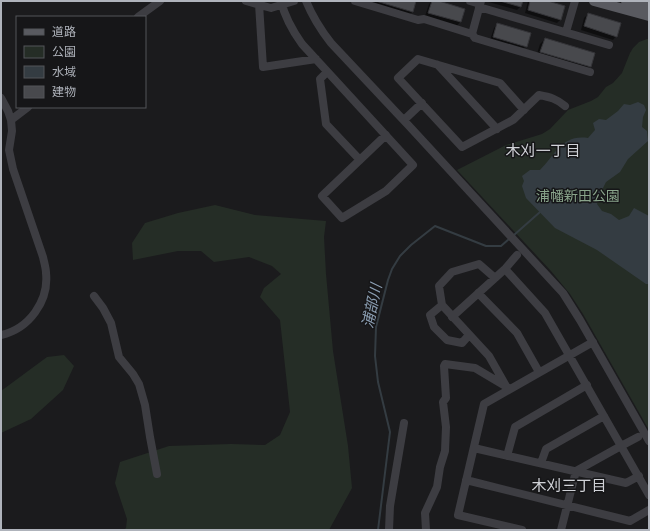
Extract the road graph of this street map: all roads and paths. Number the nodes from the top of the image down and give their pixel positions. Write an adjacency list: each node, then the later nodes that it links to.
1 (160, 1): 15 (street)
2 (246, 1): 11 (street)
3 (294, 1): 10 (street)
4 (306, 1): 30 (street)
5 (355, 1): 18 (street)
6 (470, 1): 12 (street)
7 (575, 1): 17 (street)
8 (594, 1): 13 (main road)
9 (626, 1): 14 (main road)
10 (282, 3): 11 (street); 20 (street)
11 (259, 4): 20 (street)
12 (480, 4): 17 (street); 18 (street)
13 (614, 4): 16 (main road)
14 (649, 7)
15 (139, 16)
16 (649, 16)
17 (566, 32): 19 (street)
18 (472, 34): 23 (street)
19 (608, 45)
20 (316, 59): 22 (street)
21 (438, 65): 25 (street); 28 (street); 31 (street)
22 (327, 72): 32 (street); 33 (street)
23 (590, 72)
24 (1, 98): 29 (street)
25 (422, 103): 30 (street); 31 (street)
26 (565, 106): 28 (street)
27 (27, 108): 29 (street)
28 (524, 110): 31 (street)
29 (11, 120): 41 (street)
30 (404, 120): 43 (street)
31 (497, 129)
32 (386, 135): 33 (street); 33 (street)
33 (360, 160)
34 (517, 255): 35 (street)
35 (505, 269): 36 (street); 44 (street)
36 (495, 278): 37 (street); 39 (street)
37 (478, 293): 40 (street); 45 (street)
38 (94, 296): 57 (street)
39 (442, 305): 40 (street); 42 (street)
40 (452, 316): 42 (street)
41 (1, 335)
42 (469, 335): 47 (street)
43 (593, 342): 44 (street); 51 (street)
44 (569, 355): 45 (street); 46 (street)
45 (539, 372): 47 (street)
46 (587, 386): 48 (street); 54 (street)
47 (508, 388): 53 (street); 64 (street)
48 (604, 416): 52 (street); 55 (street)
49 (404, 423): 63 (street)
50 (638, 437): 52 (street)
51 (649, 441)
52 (621, 446): 56 (street); 58 (street)
53 (474, 448): 54 (street); 59 (street)
54 (507, 456): 55 (street)
55 (541, 463): 56 (street)
56 (576, 472): 58 (street); 61 (street)
57 (157, 474)
58 (639, 476): 60 (street)
59 (466, 480): 61 (street); 65 (street)
60 (649, 495)
61 (568, 505): 62 (street); 66 (street)
62 (649, 510)
63 (388, 530)
64 (426, 530)
65 (522, 530)
66 (561, 530)

